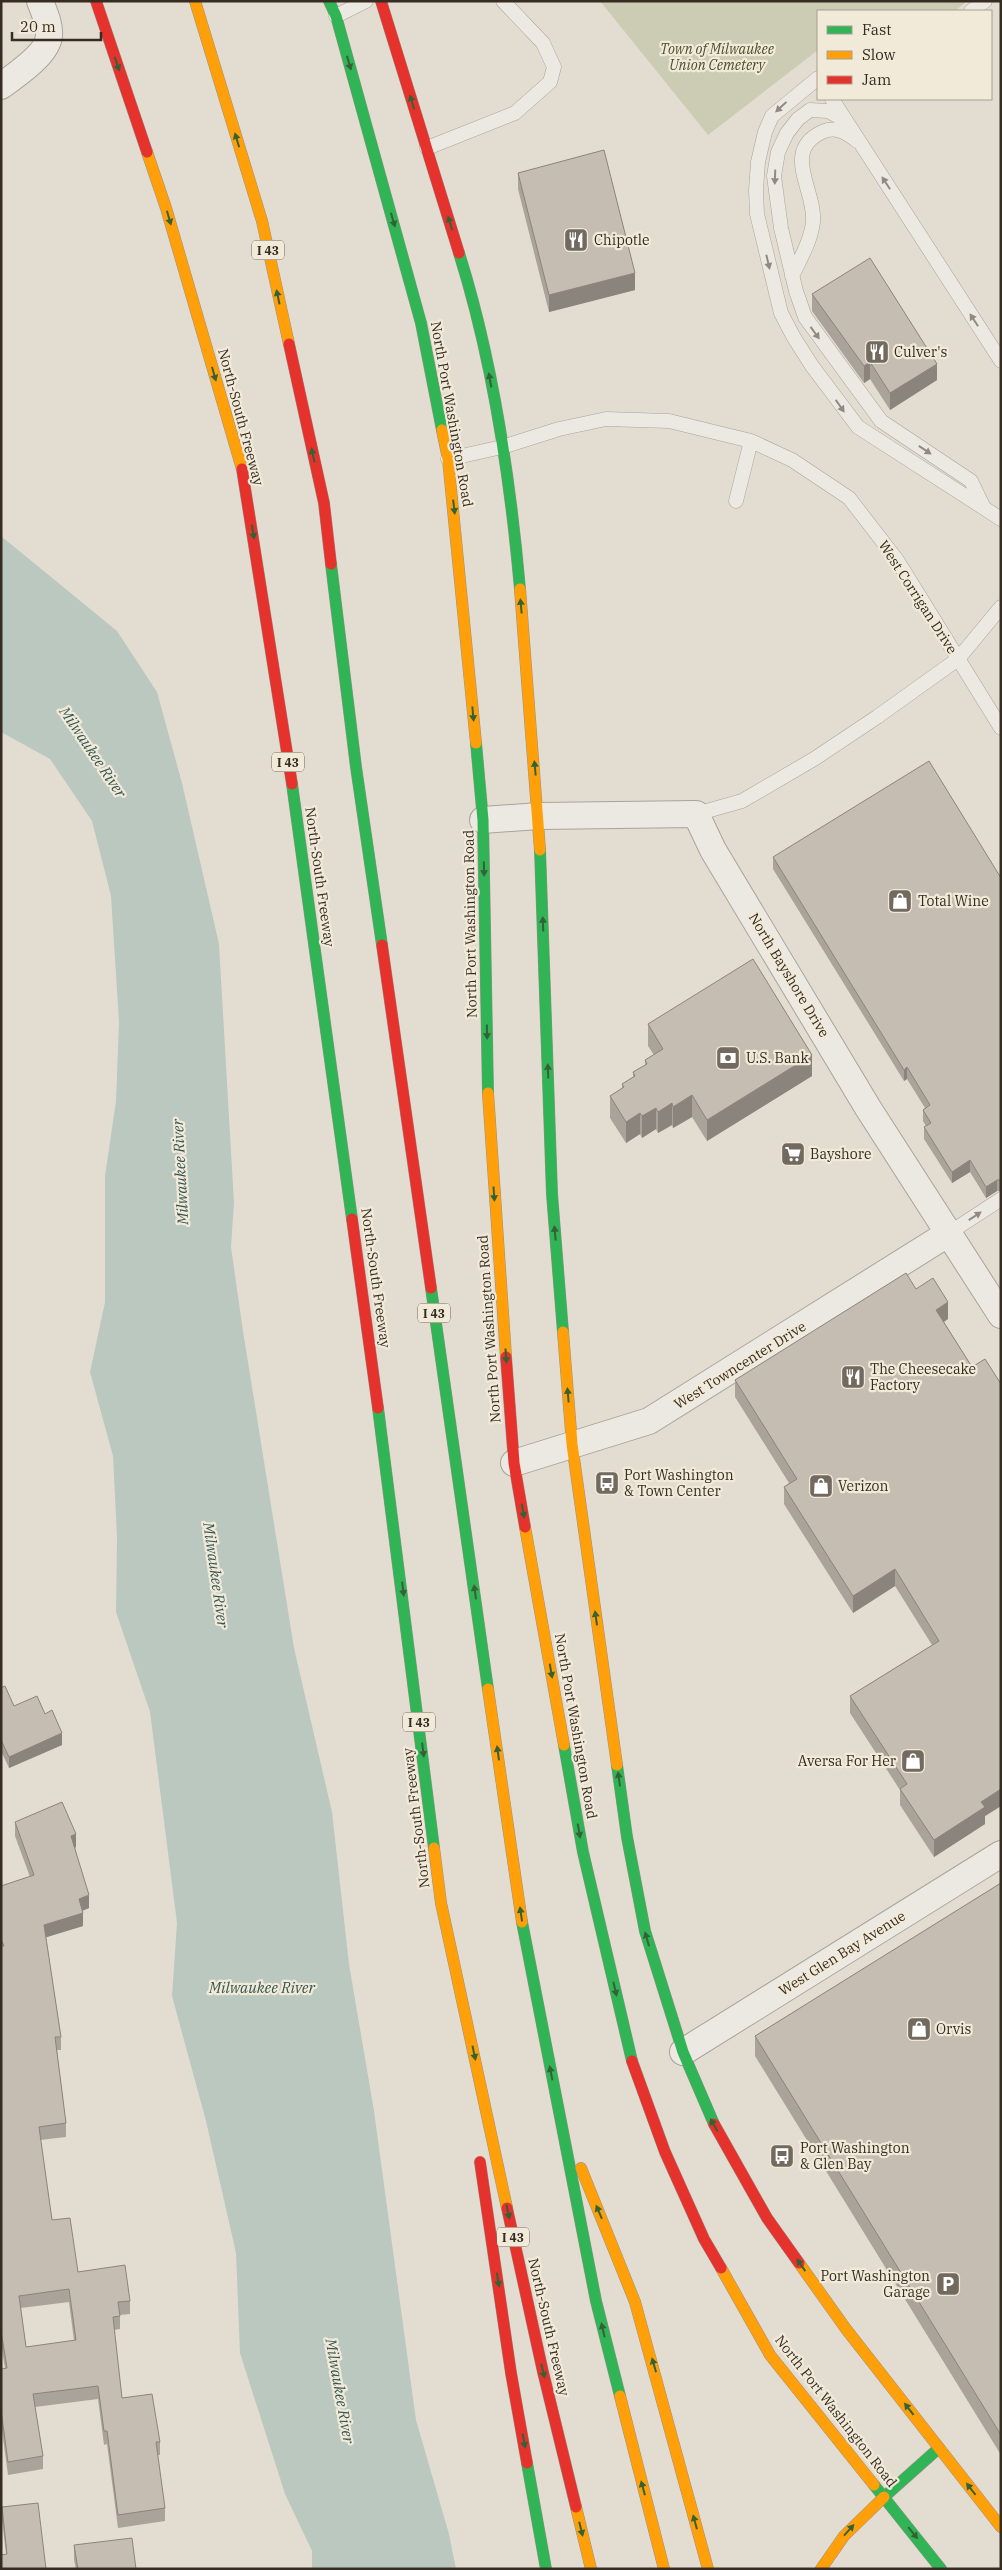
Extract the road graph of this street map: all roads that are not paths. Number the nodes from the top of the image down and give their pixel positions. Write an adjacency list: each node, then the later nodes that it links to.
1 (40, 1): 12 (street)
2 (96, 1): 37 (main road, North-South Freeway / I 43, one-way to 37)
3 (195, 1): 40 (main road, I 43, one-way to 3)
4 (329, 1): 10 (main road, North Port Washington Road)
5 (366, 1): 10 (lane)
6 (381, 1): 16 (main road, one-way to 6)
7 (503, 1): 16 (lane)
8 (985, 1): 9 (lane)
9 (972, 10)
10 (336, 16): 21 (main road, North Port Washington Road, one-way to 21)
11 (817, 79): 23 (lane, one-way to 23)
12 (1, 86)
13 (833, 100): 14 (lane)
14 (846, 121): 15 (lane); 17 (lane, one-way to 17)
15 (861, 144): 17 (lane); 18 (lane, one-way to 15)
16 (427, 148): 20 (main road, one-way to 16)
17 (792, 276): 23 (lane, one-way to 23)
18 (1001, 361)
19 (750, 441): 20 (lane, West Corrigan Drive); 22 (lane); 26 (lane, West Corrigan Drive)
20 (502, 447): 21 (lane, West Corrigan Drive); 29 (main road, one-way to 20)
21 (448, 459): 30 (main road, North Port Washington Road, one-way to 30)
22 (736, 501)
23 (985, 509): 24 (lane)
24 (1001, 519)
25 (1001, 607): 26 (lane)
26 (958, 659): 27 (lane, West Corrigan Drive); 28 (lane)
27 (1001, 728)
28 (696, 814): 29 (street); 32 (street, North Bayshore Drive)
29 (539, 816): 30 (street); 34 (main road, one-way to 29)
30 (483, 820): 35 (main road, North Port Washington Road, one-way to 35)
31 (1001, 1199): 32 (lane, one-way to 31)
32 (949, 1233): 33 (street, North Bayshore Drive); 34 (street, West Towncenter Drive)
33 (1001, 1314)
34 (572, 1444): 35 (street, West Towncenter Drive); 38 (main road, one-way to 34)
35 (514, 1463): 43 (main road, North Port Washington Road, one-way to 43)
36 (1001, 1854): 38 (street, West Glen Bay Avenue)
37 (441, 1903): 39 (main road); 46 (main road, North-South Freeway / I 43, one-way to 46)
38 (683, 2052): 42 (main road, one-way to 38)
39 (469, 2089)
40 (561, 2121): 47 (main road, I 43, one-way to 40); 48 (main road, one-way to 40)
41 (478, 2148): 45 (main road, one-way to 45)
42 (939, 2448): 43 (main road); 44 (main road, one-way to 42)
43 (884, 2497): 49 (main road, one-way to 43); 50 (main road, North Port Washington Road, one-way to 50)
44 (1001, 2527)
45 (546, 2569)
46 (591, 2569)
47 (664, 2569)
48 (708, 2569)
49 (821, 2569)
50 (942, 2569)

